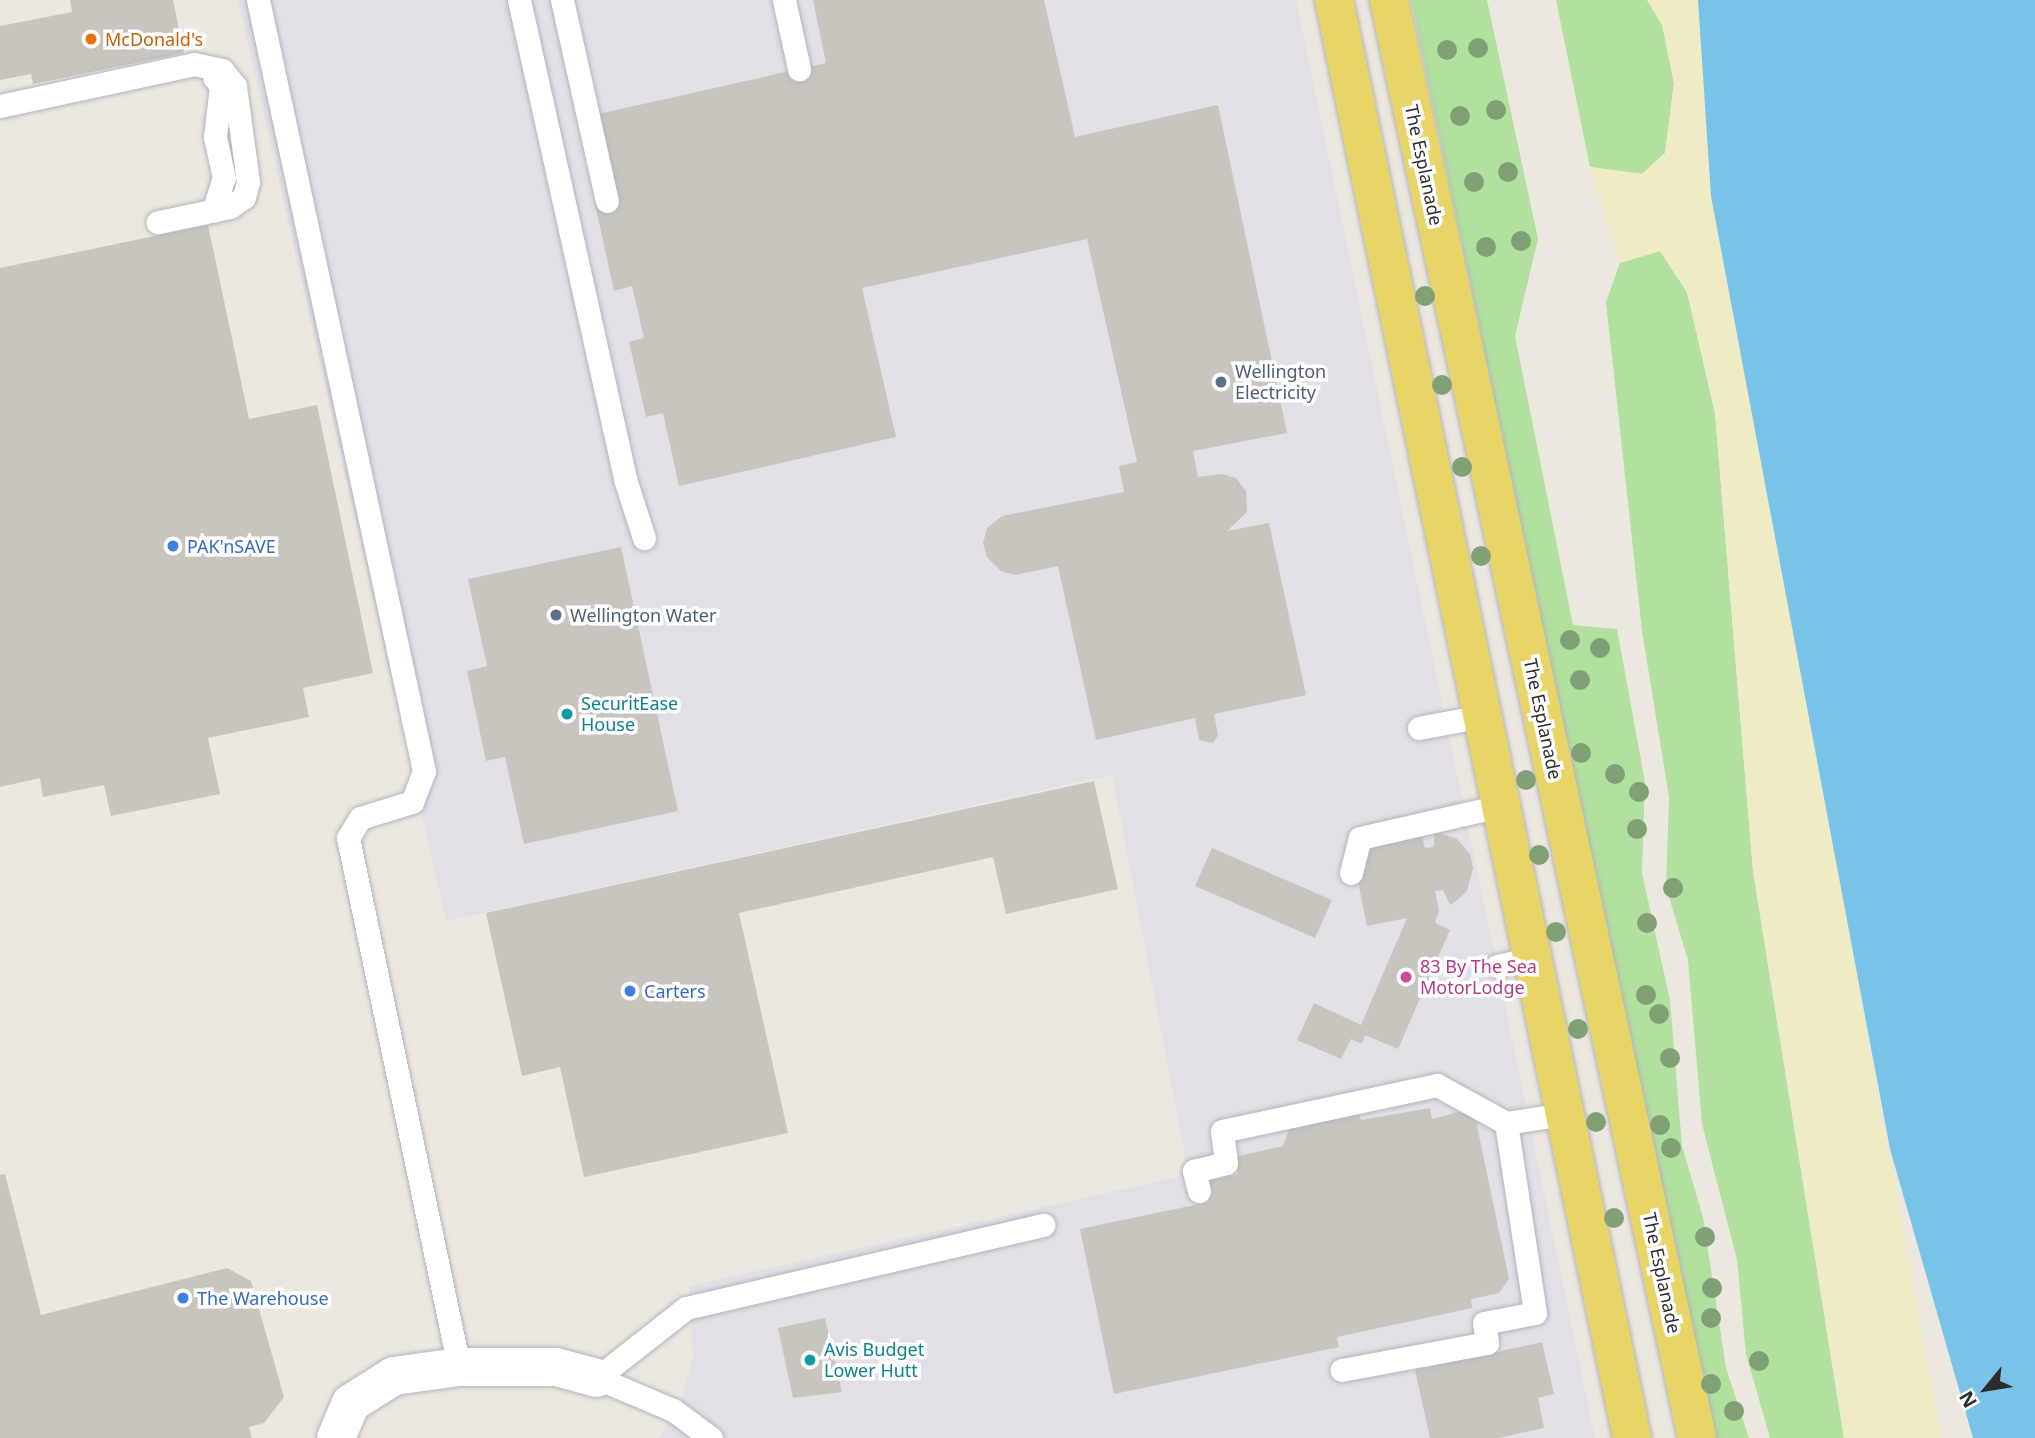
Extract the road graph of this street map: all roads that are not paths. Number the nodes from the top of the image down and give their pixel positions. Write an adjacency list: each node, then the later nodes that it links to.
1 (258, 0): 20 (lane)
2 (519, 0): 11 (lane)
3 (562, 0): 9 (lane)
4 (785, 0): 7 (lane)
5 (1334, 0): 12 (main road)
6 (1389, 0): 26 (main road, The Esplanade)
7 (799, 69)
8 (0, 106): 10 (lane)
9 (607, 201)
10 (158, 222)
11 (644, 538)
12 (1482, 716): 13 (lane); 14 (main road)
13 (1419, 728)
14 (1500, 806): 15 (lane); 16 (main road)
15 (1351, 873)
16 (1564, 1114): 17 (lane); 25 (main road)
17 (1506, 1123): 18 (lane); 21 (lane)
18 (1199, 1191)
19 (1044, 1225): 22 (lane)
20 (459, 1367): 22 (street); 23 (street)
21 (1341, 1370)
22 (597, 1378): 24 (lane)
23 (336, 1438)
24 (711, 1438)
25 (1632, 1438)
26 (1697, 1438)

